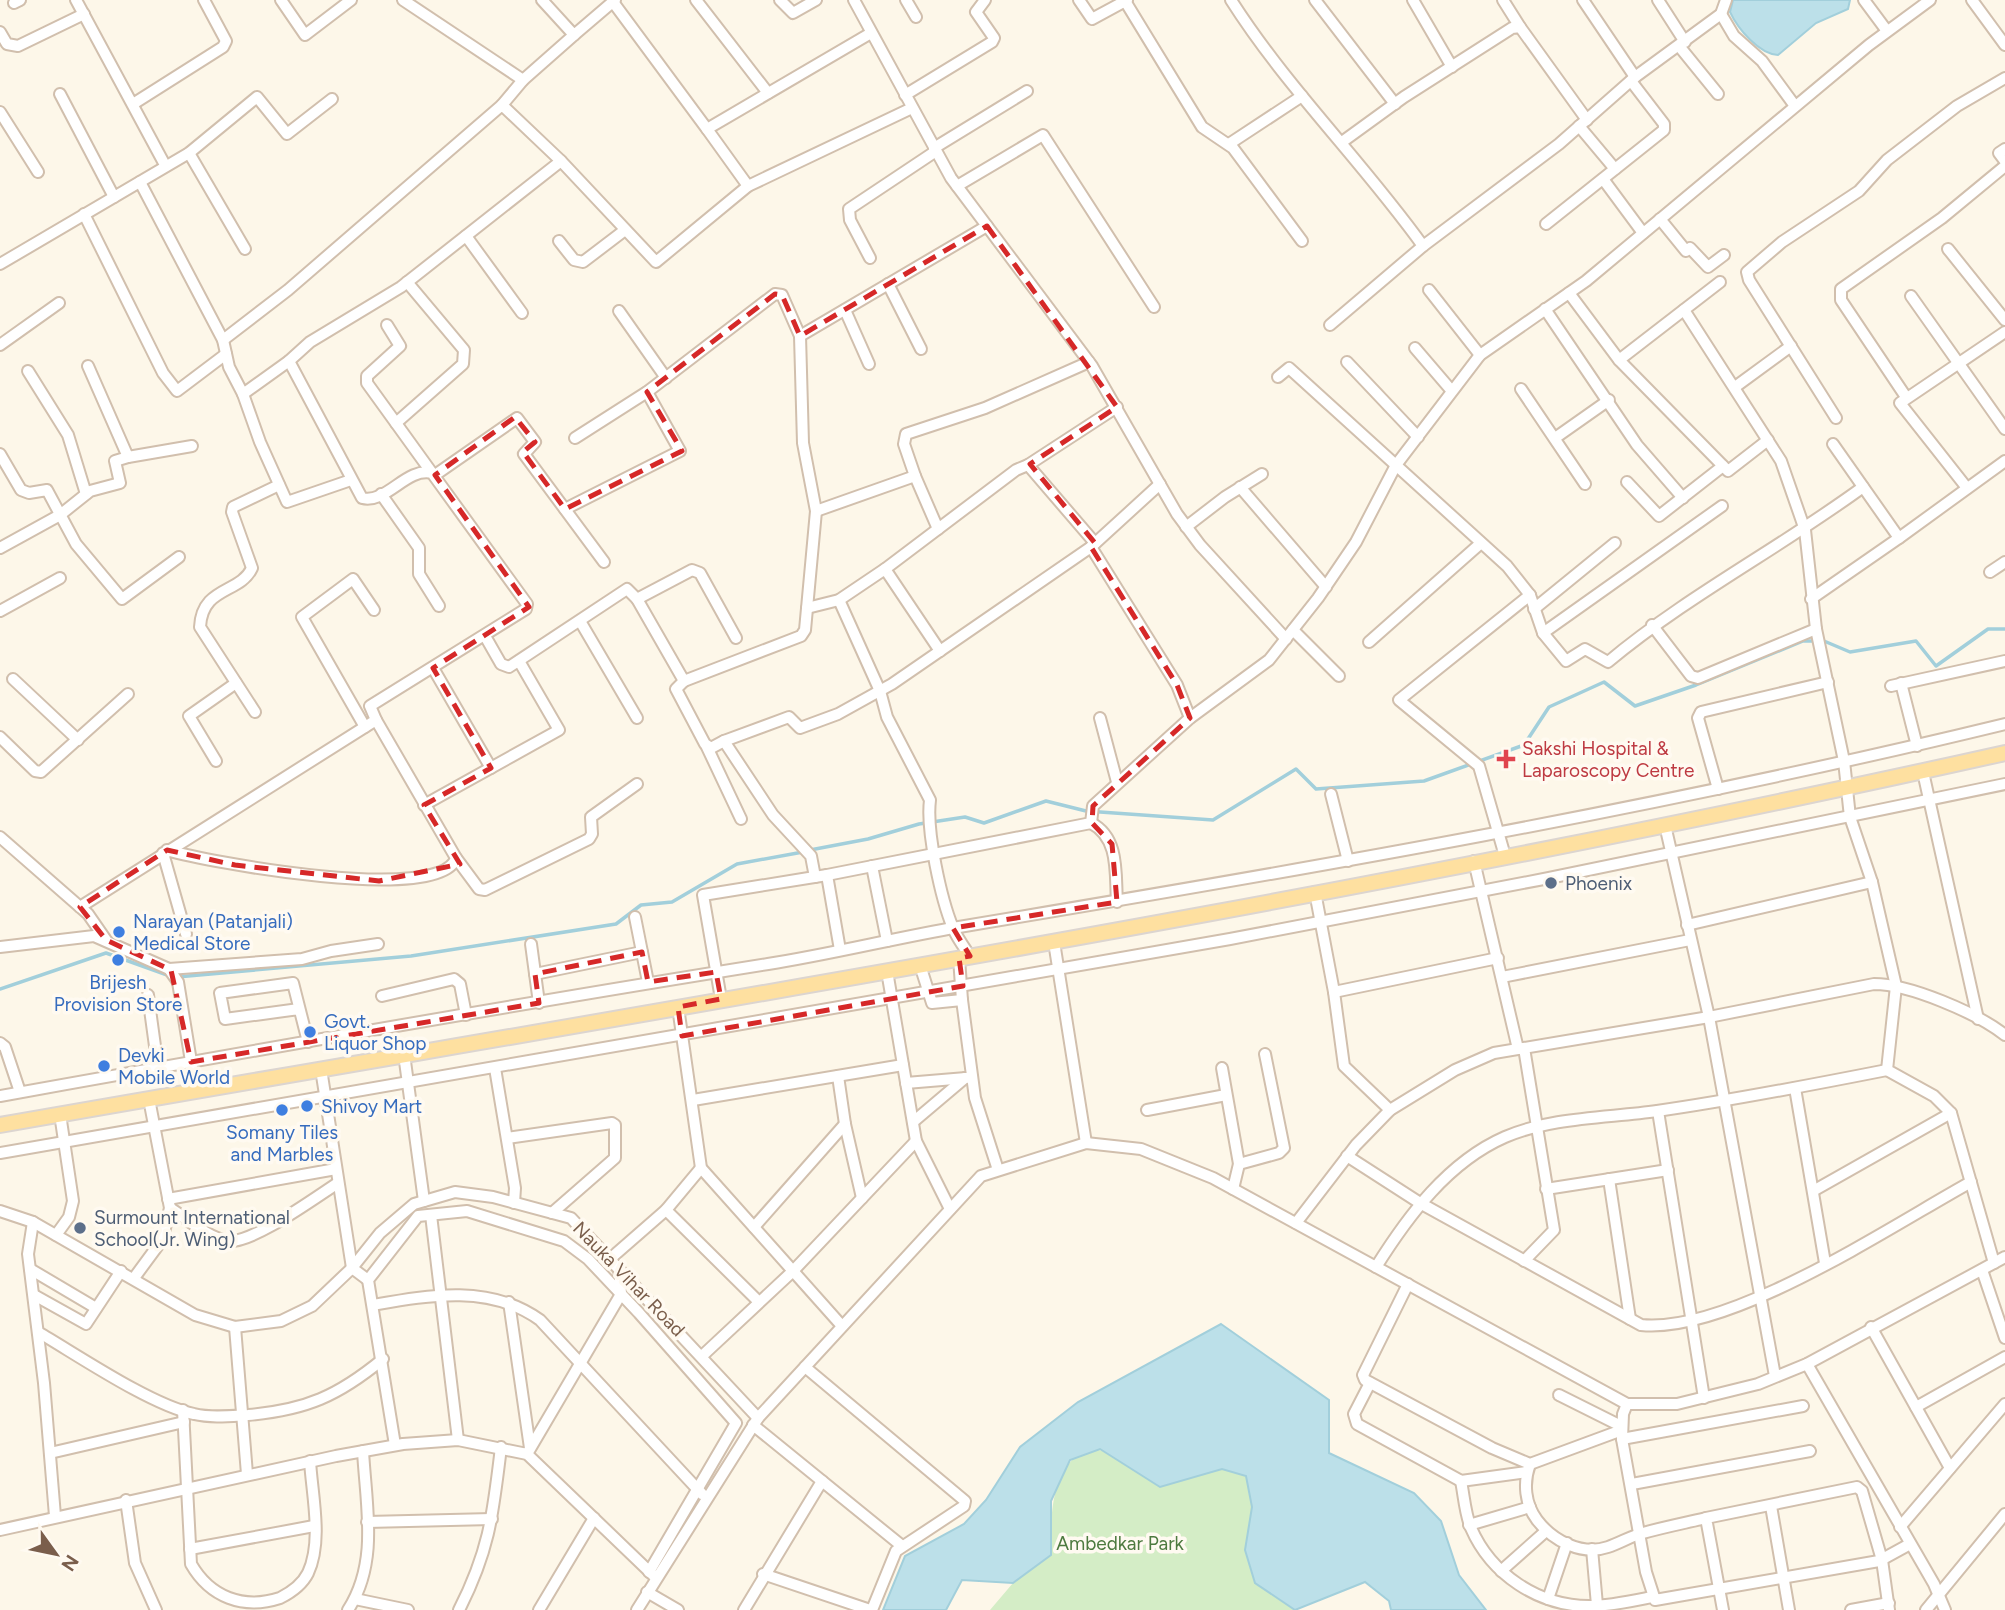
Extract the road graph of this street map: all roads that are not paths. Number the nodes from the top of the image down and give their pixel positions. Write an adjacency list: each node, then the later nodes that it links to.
1 (76, 0): 26 (street)
2 (204, 0): 47 (street)
3 (281, 0): 4 (street)
4 (351, 0)
5 (403, 0): 39 (street)
6 (542, 0): 33 (street)
7 (696, 0): 41 (street)
8 (780, 0): 9 (street)
9 (816, 0)
10 (853, 0): 32 (street)
11 (906, 0): 28 (street)
12 (985, 0): 44 (street)
13 (1079, 0): 14 (street)
14 (1126, 0): 56 (street)
15 (1315, 0): 48 (street)
16 (1413, 0): 36 (street)
17 (1503, 0): 29 (street)
18 (1583, 0): 38 (street)
19 (1658, 0): 34 (street)
20 (1726, 0): 27 (street)
21 (1864, 0): 30 (street)
22 (1930, 0): 30 (street)
23 (1972, 0): 35 (street)
24 (614, 1): 33 (street); 54 (street)
25 (1234, 1): 45 (street)
26 (84, 14): 31 (street); 47 (street)
27 (1721, 14): 34 (street); 50 (street)
28 (916, 17)
29 (1520, 27): 36 (street); 53 (street)
30 (1887, 31): 50 (street)
31 (0, 32)
32 (871, 33): 41 (street); 44 (street)
33 (574, 35): 39 (street)
34 (1682, 44): 38 (street); 42 (street)
35 (2005, 45)
36 (1452, 67): 48 (street)
37 (2005, 78): 105 (street)
38 (1633, 79): 53 (street); 63 (street)
39 (523, 80): 49 (street)
40 (1027, 91): 58 (street)
41 (768, 93): 54 (street)
42 (1718, 93)
43 (60, 94): 69 (street)
44 (905, 95): 51 (street)
45 (1302, 96): 55 (street); 56 (street)
46 (332, 99): 59 (street)
47 (133, 104): 62 (street)
48 (1395, 104): 55 (street)
49 (502, 106): 60 (street); 103 (street)
50 (1795, 106): 71 (street)
51 (912, 108): 58 (street); 67 (street)
52 (0, 112): 64 (street)
53 (1583, 123): 63 (street); 79 (street)
54 (707, 129): 67 (street)
55 (1342, 142): 79 (street)
56 (1228, 144): 78 (street)
57 (2005, 149): 61 (street)
58 (935, 150): 68 (street); 83 (street)
59 (189, 153): 62 (street); 80 (street)
60 (561, 161): 74 (street); 76 (street)
61 (2005, 163): 125 (street)
62 (165, 165): 66 (street)
63 (1615, 169): 65 (street)
64 (38, 172)
65 (1603, 179): 72 (street); 75 (street)
66 (140, 182): 69 (street); 103 (street)
67 (747, 186): 74 (street)
68 (957, 186): 73 (street); 92 (street)
69 (114, 197): 70 (street)
70 (84, 214): 84 (street); 108 (street)
71 (1660, 219): 75 (street); 82 (street)
72 (1546, 224)
73 (987, 226): 87 (street); 112 (street)
74 (625, 230): 77 (street)
75 (1643, 233): 89 (street)
76 (466, 236): 85 (street); 97 (street)
77 (559, 241)
78 (1301, 241)
79 (1423, 246): 100 (street)
80 (245, 249)
81 (1948, 249): 98 (street)
82 (1724, 255)
83 (870, 258)
84 (0, 264)
85 (407, 282): 111 (street); 129 (street)
86 (1720, 282): 95 (street)
87 (888, 285): 94 (street); 107 (street)
88 (1429, 290): 109 (street)
89 (1569, 293): 93 (street); 110 (street)
90 (1911, 296): 114 (street)
91 (59, 303): 104 (street)
92 (1154, 307)
93 (1545, 309): 109 (street); 126 (street)
94 (845, 310): 102 (street); 115 (street)
95 (1684, 310): 110 (street); 120 (street)
96 (619, 311): 119 (street)
97 (522, 313)
98 (2005, 320)
99 (387, 326): 129 (street)
100 (1330, 326)
101 (2005, 332): 114 (street)
102 (800, 336): 119 (street); 159 (street)
103 (223, 340): 108 (street)
104 (0, 345)
105 (1791, 346): 120 (street); 128 (street)
106 (1415, 348): 122 (street)
107 (921, 349)
108 (226, 354): 124 (street)
109 (1480, 355): 122 (street)
110 (1619, 360): 142 (street)
111 (289, 361): 124 (street); 146 (street)
112 (1089, 362): 127 (street); 145 (street)
113 (1347, 362): 131 (street)
114 (1957, 363): 125 (street); 130 (street)
115 (869, 364)
116 (88, 366): 138 (street)
117 (28, 371): 154 (street)
118 (1278, 377): 141 (street)
119 (666, 378): 123 (street)
120 (1735, 387): 134 (street)
121 (1521, 389): 132 (street)
122 (1451, 390): 131 (street)
123 (647, 392): 133 (street); 158 (street)
124 (243, 394): 150 (street)
125 (1906, 397): 153 (street)
126 (1609, 400): 132 (street); 156 (street)
127 (1117, 407): 140 (street); 148 (street)
128 (1836, 418)
129 (396, 423): 143 (street)
130 (2005, 429)
131 (1418, 438): 141 (street)
132 (1555, 438): 149 (street)
133 (575, 439)
134 (1768, 440): 142 (street); 163 (street)
135 (1833, 444): 152 (street)
136 (192, 446): 138 (street)
137 (0, 454): 160 (street)
138 (128, 457): 154 (street)
139 (2005, 461): 153 (street)
140 (1028, 465): 162 (street); 167 (street)
141 (1396, 465): 165 (street); 175 (street)
142 (1723, 466): 156 (street)
143 (434, 474): 155 (street); 158 (street); 190 (street)
144 (1262, 474): 151 (street)
145 (915, 476): 159 (street); 162 (street)
146 (351, 480): 150 (street); 155 (street)
147 (1628, 482): 156 (street)
148 (1160, 484): 161 (street); 167 (street)
149 (1584, 484)
150 (279, 485): 202 (street)
151 (1240, 487): 161 (street); 175 (street)
152 (1863, 487): 163 (street); 164 (street)
153 (1967, 488): 164 (street)
154 (86, 494): 160 (street)
155 (381, 494): 180 (street)
156 (1683, 498)
157 (1722, 506): 189 (street)
158 (565, 509): 170 (street)
159 (816, 511): 181 (street)
160 (59, 516): 168 (street); 169 (street)
161 (1186, 527): 192 (street)
162 (938, 529): 172 (street)
163 (1805, 530): 178 (street); 186 (street)
164 (1899, 537): 178 (street)
165 (1481, 542): 176 (street); 193 (street)
166 (1615, 543): 182 (street)
167 (1093, 545): 194 (street); 208 (street)
168 (0, 548)
169 (178, 557)
170 (604, 562)
171 (2005, 562): 173 (street)
172 (885, 569): 179 (street); 194 (street)
173 (1990, 572)
174 (60, 578): 184 (street)
175 (1326, 587): 188 (street)
176 (1530, 595): 182 (street); 234 (street)
177 (637, 599): 185 (street); 191 (street); 200 (street)
178 (1811, 599): 187 (street)
179 (839, 600): 181 (street); 203 (street)
180 (439, 606)
181 (807, 608): 200 (street)
182 (1534, 609): 189 (street)
183 (374, 610): 211 (street)
184 (0, 611)
185 (580, 621): 195 (street); 206 (street)
186 (1652, 625): 187 (street); 189 (street)
187 (1816, 629): 201 (street)
188 (1293, 630): 192 (street); 198 (street)
189 (1543, 633)
190 (485, 636): 195 (street); 197 (street)
191 (736, 638)
192 (1286, 639): 208 (street)
193 (1369, 642)
194 (940, 651): 203 (street)
195 (519, 661): 220 (street)
196 (2005, 661): 215 (street)
197 (433, 668): 209 (street); 220 (street)
198 (1339, 676)
199 (13, 679): 212 (street)
200 (684, 681): 216 (street)
201 (1828, 682): 219 (street); 225 (street)
202 (236, 683): 205 (street); 218 (street)
203 (880, 691): 213 (street); 238 (street)
204 (128, 694): 212 (street)
205 (255, 712)
206 (637, 718)
207 (1100, 718): 222 (street)
208 (1190, 718): 222 (street)
209 (376, 720): 211 (street); 229 (street)
210 (2005, 724): 215 (street)
211 (365, 727): 236 (street)
212 (78, 740): 214 (street)
213 (724, 741): 216 (street); 245 (street)
214 (2, 742)
215 (1917, 746): 219 (street)
216 (708, 747): 232 (street)
217 (2005, 753): 221 (main road)
218 (216, 761)
219 (1844, 761): 225 (street); 226 (street)
220 (491, 768): 229 (street)
221 (1923, 772): 226 (main road); 228 (street)
222 (1117, 782): 230 (street)
223 (637, 784): 240 (street)
224 (2005, 784): 228 (street)
225 (1718, 789): 234 (street)
226 (1848, 789): 231 (street); 233 (main road)
227 (1331, 794): 241 (street)
228 (1929, 801): 231 (street); 289 (street)
229 (424, 805): 240 (street)
230 (1092, 815): 238 (street); 249 (street)
231 (1850, 817): 237 (street); 246 (street)
232 (741, 818)
233 (1665, 825): 237 (street); 239 (main road)
234 (1499, 832): 239 (street); 241 (street)
235 (2, 841): 250 (street)
236 (165, 852): 240 (street); 250 (street); 255 (street)
237 (1670, 853): 247 (street); 253 (street)
238 (934, 855): 243 (street); 254 (street)
239 (1505, 856): 242 (main road)
240 (456, 858)
241 (1348, 861): 249 (street)
242 (1474, 862): 247 (street); 248 (main road)
243 (872, 866): 244 (street); 258 (street)
244 (827, 875): 245 (street); 263 (street)
245 (815, 877): 270 (street)
246 (1872, 882): 253 (street); 276 (street)
247 (1483, 890): 252 (street); 266 (street)
248 (1315, 892): 252 (street); 259 (main road)
249 (1117, 902): 254 (street)
250 (80, 906): 256 (street)
251 (635, 917): 264 (street)
252 (1321, 921): 268 (street); 278 (street)
253 (1687, 925): 257 (street)
254 (953, 928): 258 (street); 265 (street)
255 (186, 934)
256 (106, 940): 262 (street); 271 (street)
257 (1690, 940): 273 (street); 288 (street)
258 (887, 941): 263 (street)
259 (1054, 942): 265 (main road); 268 (street)
260 (378, 944): 271 (street)
261 (531, 944): 272 (street)
262 (0, 947)
263 (840, 950): 270 (street)
264 (642, 952): 272 (street); 274 (street)
265 (964, 957): 267 (main road); 275 (street)
266 (1498, 958): 273 (street); 278 (street)
267 (920, 965): 269 (main road); 277 (street)
268 (1058, 969): 275 (street); 330 (street)
269 (887, 971): 281 (main road); 282 (street)
270 (716, 972): 274 (street); 281 (street)
271 (173, 974): 297 (street)
272 (535, 974): 284 (street)
273 (1502, 977): 294 (street)
274 (648, 982): 284 (street)
275 (963, 986): 277 (street); 283 (street)
276 (1896, 986): 288 (street); 289 (street); 303 (street)
277 (930, 992): 282 (street); 283 (street)
278 (1334, 992): 318 (street)
279 (148, 995): 299 (street)
280 (382, 996): 287 (street)
281 (720, 999): 285 (main road)
282 (892, 999): 291 (street); 298 (street)
283 (962, 1000): 305 (street)
284 (539, 1003): 287 (street)
285 (678, 1007): 291 (street); 295 (main road)
286 (299, 1009): 286 (street); 292 (street)
287 (466, 1015): 292 (street)
288 (1709, 1017): 294 (street); 316 (street)
289 (1978, 1019): 290 (street)
290 (2005, 1035)
291 (682, 1036): 300 (street); 315 (street)
292 (308, 1042): 297 (street)
293 (0, 1044): 309 (street)
294 (1521, 1049): 318 (street); 326 (street)
295 (404, 1054): 302 (main road); 306 (street)
296 (1265, 1054): 333 (street)
297 (191, 1062): 299 (street); 310 (street)
298 (903, 1065): 304 (street); 307 (street)
299 (158, 1068): 309 (street)
300 (495, 1068): 306 (street); 327 (street)
301 (1222, 1068): 311 (street)
302 (321, 1069): 310 (main road); 313 (street)
303 (1887, 1070): 308 (street); 320 (street)
304 (838, 1076): 315 (street); 323 (street)
305 (969, 1077): 307 (street); 322 (street); 336 (street)
306 (407, 1083): 313 (street); 345 (street)
307 (906, 1083): 322 (street)
308 (1795, 1088): 316 (street); 343 (street)
309 (20, 1092): 312 (street)
310 (196, 1092): 314 (main road)
311 (1226, 1095): 317 (street); 333 (street)
312 (0, 1096)
313 (324, 1098): 325 (street); 335 (street)
314 (149, 1099): 321 (main road); 325 (street)
315 (693, 1100): 334 (street)
316 (1724, 1100): 319 (street); 377 (street)
317 (1147, 1110)
318 (1390, 1110): 332 (street)
319 (1658, 1111): 326 (street); 337 (street)
320 (1951, 1113): 339 (street); 343 (street)
321 (60, 1114): 324 (main road); 329 (street)
322 (913, 1122): 328 (street)
323 (845, 1124): 344 (street); 357 (street)
324 (0, 1125)
325 (153, 1127): 329 (street); 348 (street)
326 (1536, 1128): 342 (street); 347 (street)
327 (507, 1138): 346 (street); 352 (street)
328 (916, 1141): 344 (street); 349 (street)
329 (64, 1142): 331 (street); 358 (street)
330 (1086, 1143): 336 (street); 341 (street)
331 (0, 1153)
332 (1347, 1156): 347 (street); 356 (street)
333 (1239, 1164): 341 (street)
334 (701, 1168): 350 (street); 357 (street)
335 (336, 1169): 340 (street); 348 (street)
336 (998, 1170): 349 (street)
337 (1668, 1170): 338 (street); 383 (street)
338 (1609, 1179): 342 (street); 382 (street)
339 (1971, 1182): 363 (street); 364 (street)
340 (338, 1183): 348 (street); 366 (street)
341 (1233, 1189): 356 (street)
342 (1546, 1189): 361 (street)
343 (1813, 1191): 363 (street)
344 (862, 1198): 370 (street)
345 (424, 1201): 346 (street, Nauka Vihar Road); 366 (street, Nauka Vihar Road)
346 (514, 1203): 352 (street, Nauka Vihar Road)
347 (1420, 1203): 361 (street); 365 (street)
348 (169, 1204): 371 (street)
349 (950, 1209): 384 (street)
350 (666, 1210): 362 (street); 379 (street)
351 (0, 1211): 355 (street, Nauka Vihar Road)
352 (552, 1213): 354 (street, Nauka Vihar Road)
353 (431, 1215): 359 (street); 372 (street); 376 (street)
354 (571, 1218): 359 (street); 362 (street, Nauka Vihar Road)
355 (33, 1222): 358 (street, Nauka Vihar Road); 367 (street)
356 (1296, 1223): 365 (street)
357 (754, 1227): 370 (street)
358 (56, 1235): 369 (street, Nauka Vihar Road)
359 (564, 1241): 374 (street)
360 (2005, 1257): 364 (street)
361 (1524, 1261): 382 (street)
362 (615, 1262): 374 (street); 389 (street, Nauka Vihar Road)
363 (1825, 1263): 377 (street)
364 (1994, 1263): 368 (street)
365 (1376, 1267): 373 (street)
366 (352, 1268): 372 (street); 385 (street, Nauka Vihar Road)
367 (30, 1269): 375 (street); 381 (street)
368 (1982, 1270): 386 (street); 388 (street)
369 (121, 1271): 371 (street, Nauka Vihar Road); 381 (street)
370 (793, 1271): 379 (street); 384 (street)
371 (134, 1279): 385 (street, Nauka Vihar Road)
372 (368, 1280): 380 (street)
373 (1408, 1284): 396 (street); 399 (street)
374 (621, 1294): 392 (street); 423 (street)
375 (34, 1295): 381 (street); 387 (street)
376 (441, 1296): 378 (street); 380 (street); 408 (street)
377 (1760, 1298): 383 (street); 395 (street)
378 (509, 1302): 392 (street); 412 (street)
379 (759, 1302): 389 (street)
380 (373, 1305): 391 (street)
381 (96, 1308)
382 (1630, 1319): 383 (street)
383 (1693, 1321): 398 (street)
384 (842, 1326): 394 (street)
385 (235, 1327): 404 (street)
386 (1871, 1327): 393 (street); 402 (street)
387 (38, 1332): 403 (street); 414 (street)
388 (2005, 1338)
389 (702, 1356): 405 (street, Nauka Vihar Road)
390 (2005, 1357): 402 (street)
391 (383, 1359): 404 (street); 409 (street)
392 (581, 1364): 412 (street); 423 (street)
393 (1807, 1364): 395 (street); 436 (street)
394 (805, 1367): 405 (street); 442 (street)
395 (1774, 1376): 398 (street)
396 (1370, 1383): 416 (street); 420 (street)
397 (1559, 1395): 407 (street)
398 (1704, 1398): 399 (street)
399 (1627, 1404): 407 (street)
400 (2005, 1404): 417 (street)
401 (1803, 1406): 407 (street)
402 (1916, 1407): 417 (street)
403 (183, 1410): 404 (street); 406 (street)
404 (242, 1415): 418 (street)
405 (756, 1421): 419 (street, Nauka Vihar Road); 424 (street)
406 (184, 1422): 414 (street); 422 (street)
407 (1622, 1432): 416 (street); 421 (street)
408 (458, 1440): 409 (street); 410 (street)
409 (395, 1446): 411 (street)
410 (501, 1447): 412 (street); 432 (street)
411 (363, 1451): 415 (street); 433 (street)
412 (529, 1451): 430 (street)
413 (1811, 1451): 421 (street)
414 (50, 1453): 429 (street)
415 (310, 1461): 418 (street); 435 (street)
416 (1528, 1468): 420 (street); 427 (street)
417 (1950, 1468): 436 (street)
418 (247, 1474): 422 (street)
419 (822, 1481): 442 (street, Nauka Vihar Road); 447 (street)
420 (1461, 1481): 434 (street)
421 (1632, 1484): 439 (street)
422 (187, 1487): 425 (street); 443 (street)
423 (698, 1489): 424 (street); 448 (street)
424 (707, 1499): 448 (street)
425 (126, 1500): 429 (street); 459 (street)
426 (1770, 1506): 431 (street); 445 (street); 449 (street)
427 (1530, 1507): 434 (street); 438 (street)
428 (2005, 1514): 452 (street)
429 (55, 1516): 437 (street)
430 (594, 1518): 448 (street); 463 (street)
431 (1706, 1518): 439 (street); 450 (street)
432 (492, 1519): 433 (street); 462 (street)
433 (367, 1522): 454 (street)
434 (1469, 1525): 446 (street)
435 (314, 1526): 443 (street); 458 (street)
436 (1900, 1527): 441 (street)
437 (0, 1530)
438 (1546, 1531): 440 (street); 446 (street)
439 (1640, 1533): 444 (street); 455 (street)
440 (1567, 1544): 444 (street); 453 (street)
441 (1910, 1544): 445 (street); 452 (street)
442 (902, 1546): 467 (street)
443 (190, 1549): 458 (street)
444 (1592, 1549): 456 (street)
445 (1882, 1560): 449 (street); 457 (street)
446 (1501, 1571): 453 (street)
447 (762, 1574): 466 (street); 467 (street)
448 (653, 1575): 451 (street)
449 (1784, 1579): 450 (street); 469 (street)
450 (1719, 1591): 455 (street); 468 (street)
451 (647, 1592): 464 (street); 465 (street)
452 (1938, 1595): 471 (street); 472 (street)
453 (1548, 1599): 456 (street)
454 (355, 1600): 460 (street); 461 (street)
455 (1659, 1603): 456 (street)
456 (1597, 1605)
457 (1889, 1607): 470 (street)
458 (258, 1608)
459 (156, 1610)
460 (348, 1610)
461 (408, 1610)
462 (459, 1610)
463 (539, 1610)
464 (637, 1610)
465 (678, 1610)
466 (744, 1610)
467 (871, 1610)
468 (1723, 1610)
469 (1789, 1610)
470 (1851, 1610)
471 (1926, 1610)
472 (1945, 1610)

